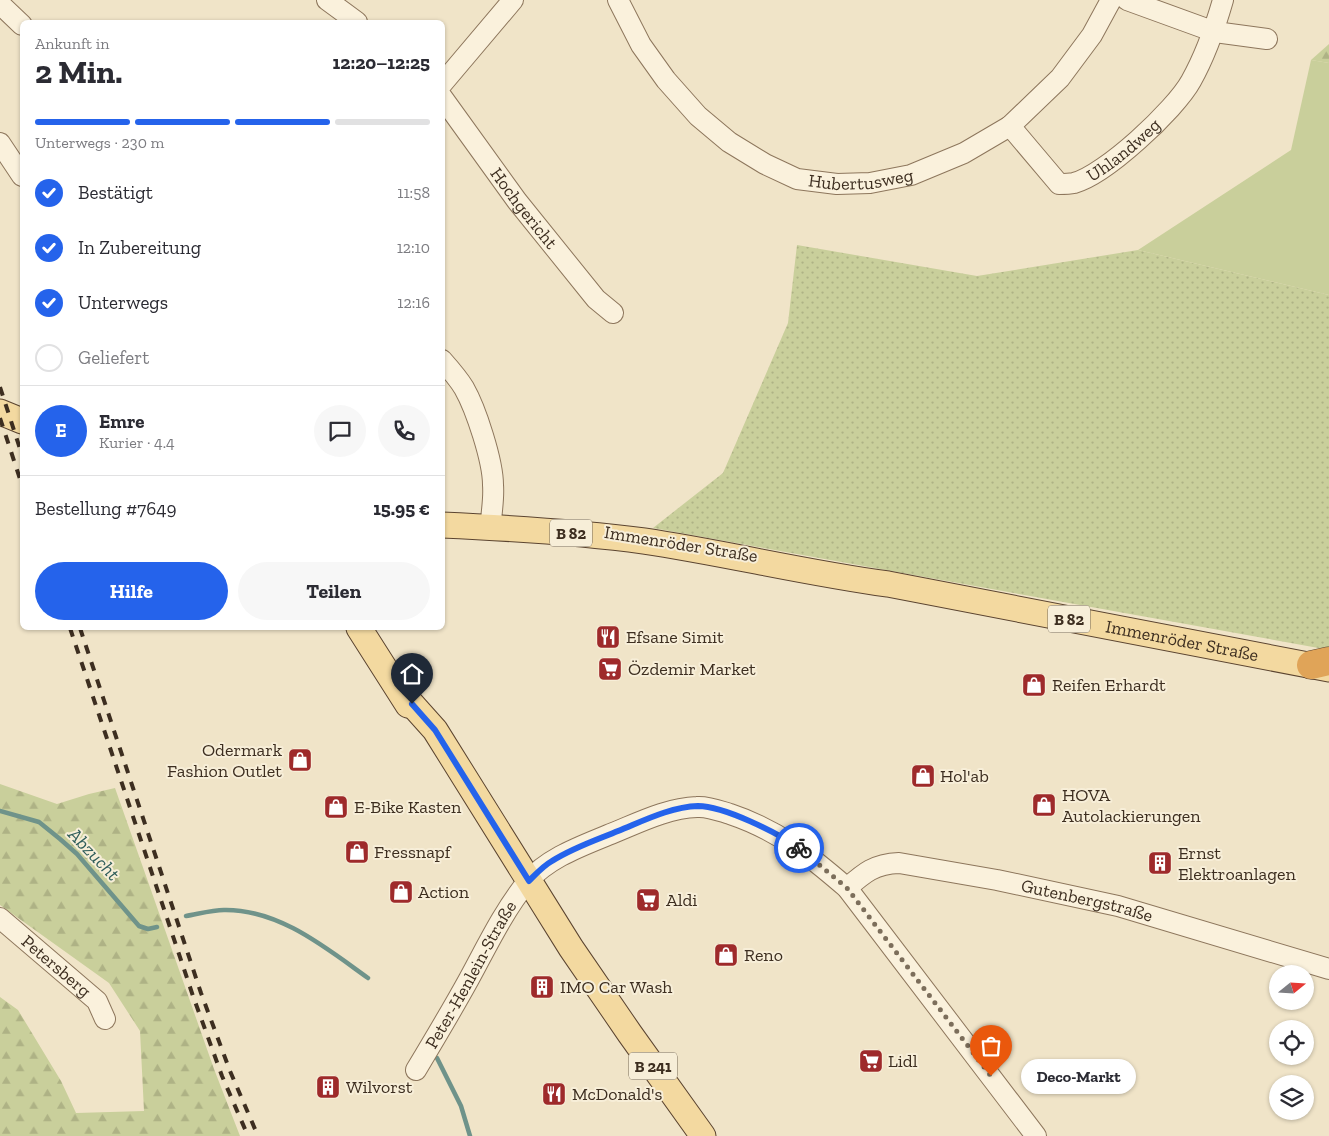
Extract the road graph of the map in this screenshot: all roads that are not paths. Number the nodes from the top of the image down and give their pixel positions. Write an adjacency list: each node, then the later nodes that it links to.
1 (327, 0): 8 (street)
2 (513, 0): 12 (street)
3 (618, 0): 14 (street, Hubertusweg)
4 (1111, 0): 14 (street, Hubertusweg)
5 (1127, 0): 10 (street)
6 (1223, 0): 10 (street, Uhlandweg)
7 (0, 4): 9 (street)
8 (354, 20)
9 (20, 23)
10 (1215, 32): 11 (street); 14 (street, Uhlandweg)
11 (1267, 39)
12 (445, 80)
13 (445, 101): 17 (street, Hochgericht)
14 (1010, 126)
15 (0, 143): 16 (street)
16 (20, 173)
17 (613, 312)
18 (445, 364): 24 (street)
19 (0, 412): 20 (main road)
20 (20, 420)
21 (0, 421): 22 (main road)
22 (20, 429)
23 (445, 513): 24 (main road, Immenröder Straße / B 82)
24 (491, 520): 26 (main road, Immenröder Straße / B 82)
25 (445, 525): 26 (main road, Immenröder Straße / B 82)
26 (888, 584): 28 (main road, Immenröder Straße / B 82)
27 (360, 630): 29 (main road)
28 (1323, 665)
29 (529, 881): 30 (street, Peter-Henlein-Straße); 34 (street, Peter-Henlein-Straße); 35 (main road, B 241)
30 (847, 888): 32 (street, Gutenbergstraße); 36 (street, Peter-Henlein-Straße)
31 (0, 918): 33 (street, Petersberg)
32 (1329, 969)
33 (105, 1019)
34 (416, 1070)
35 (704, 1136)
36 (1036, 1136)

